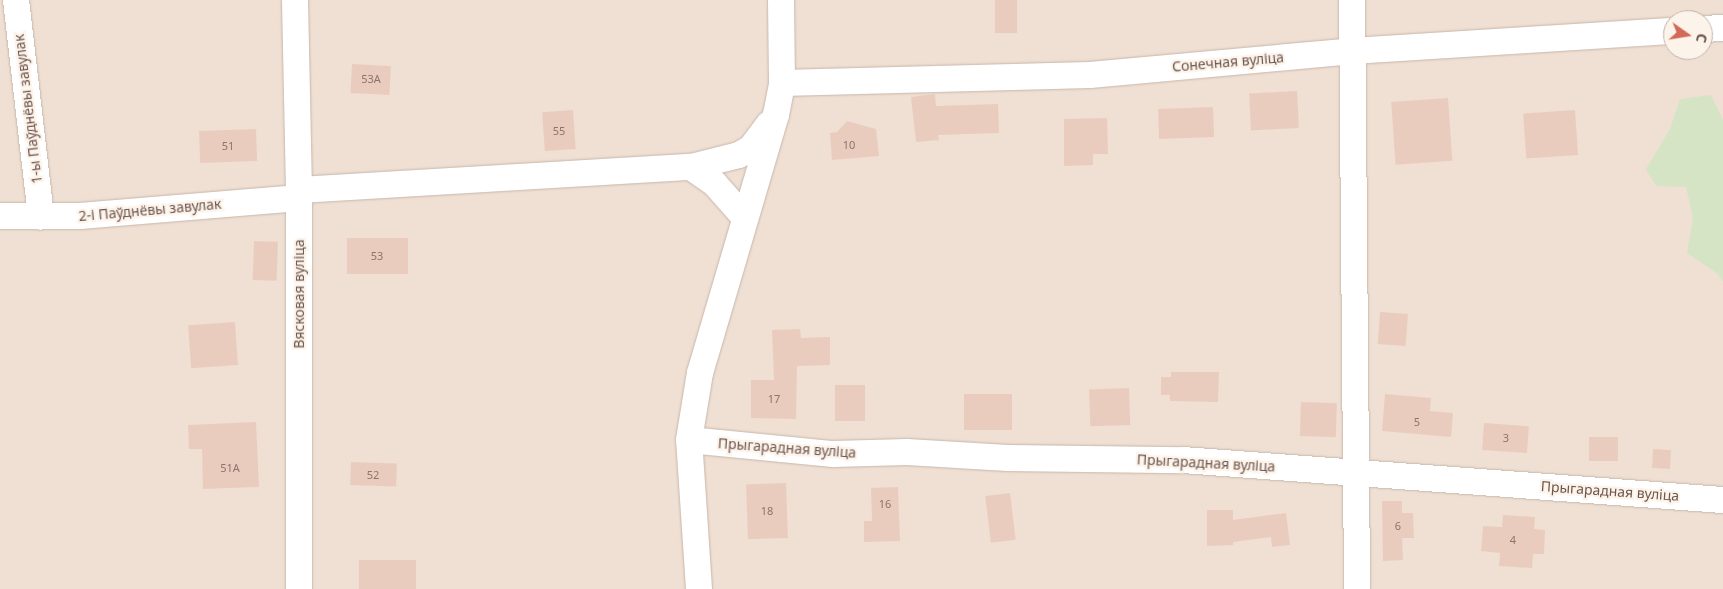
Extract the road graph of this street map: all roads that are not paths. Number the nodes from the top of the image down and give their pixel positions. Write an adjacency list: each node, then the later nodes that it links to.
1 (16, 0): 12 (street, 1-ы Паўднёвы завулак)
2 (295, 0): 10 (street, Вясковая вуліца)
3 (781, 0): 7 (street)
4 (1352, 0): 6 (street)
5 (1663, 32): 6 (street, Сонечная вуліца)
6 (1353, 52): 7 (street, Сонечная вуліца); 15 (street)
7 (782, 83): 8 (street)
8 (776, 114): 9 (street, 2-і Паўднёвы завулак); 13 (street)
9 (691, 167): 10 (street, 2-і Паўднёвы завулак); 13 (street)
10 (299, 194): 12 (street, 2-і Паўднёвы завулак); 17 (street, Вясковая вуліца)
11 (0, 216): 12 (street, 2-і Паўднёвы завулак)
12 (41, 217)
13 (745, 218): 14 (street)
14 (689, 440): 15 (street, Прыгарадная вуліца); 18 (street)
15 (1354, 472): 16 (street, Прыгарадная вуліца); 19 (street)
16 (1723, 500)
17 (299, 589)
18 (698, 589)
19 (1357, 589)

